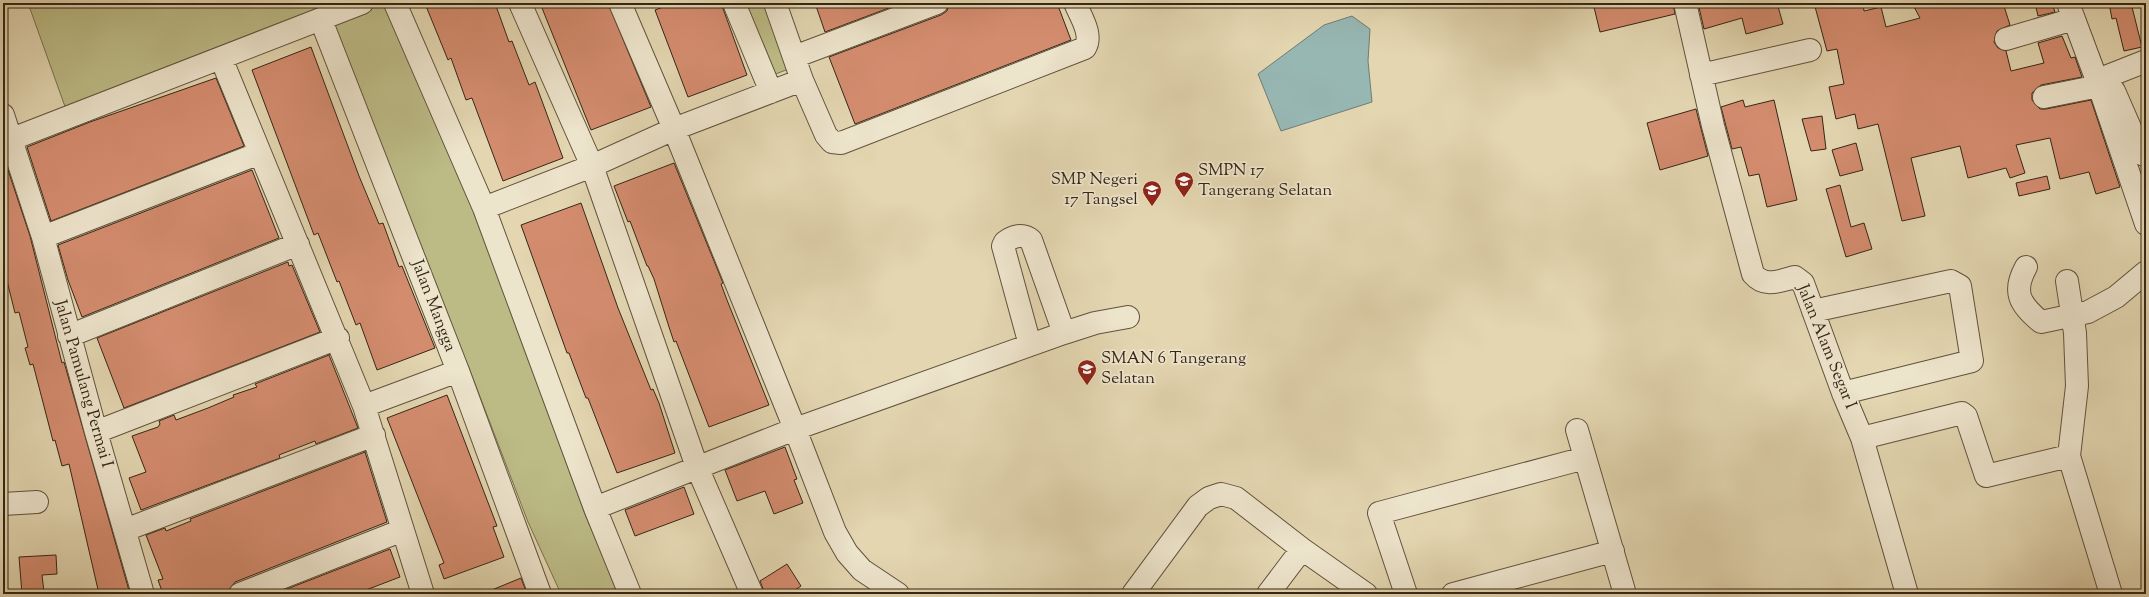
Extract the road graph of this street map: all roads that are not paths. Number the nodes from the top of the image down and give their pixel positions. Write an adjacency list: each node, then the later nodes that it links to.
1 (362, 3): 11 (street)
2 (395, 3): 28 (street)
3 (520, 3): 27 (street)
4 (620, 3): 23 (street)
5 (734, 3): 20 (street)
6 (775, 3): 14 (street)
7 (937, 3): 14 (street)
8 (1075, 3): 18 (street)
9 (1685, 3): 17 (street, Jalan Alam Segar I)
10 (2074, 8): 12 (street); 19 (street)
11 (321, 20): 15 (street); 42 (street, Jalan Mangga)
12 (2006, 39)
13 (1810, 50): 17 (street)
14 (794, 56): 18 (street)
15 (221, 58): 24 (street); 25 (street)
16 (2146, 61): 19 (street)
17 (1701, 75): 35 (street, Jalan Alam Segar I)
18 (802, 80): 20 (street)
19 (2103, 81): 21 (street); 26 (street); 29 (street)
20 (771, 92): 23 (street)
21 (2044, 97)
22 (3, 115): 24 (street, Jalan Pamulang Permai I)
23 (674, 129): 27 (street); 45 (street)
24 (12, 139): 30 (street, Jalan Pamulang Permai I)
25 (260, 153): 30 (street); 31 (street)
26 (2146, 156)
27 (592, 166): 28 (street); 52 (street)
28 (484, 208): 55 (street)
29 (2146, 224)
30 (43, 237): 39 (street, Jalan Pamulang Permai I)
31 (298, 244): 39 (street); 40 (street)
32 (2026, 267): 36 (street)
33 (2146, 272): 36 (street)
34 (2067, 281): 36 (street)
35 (1813, 311): 43 (street, Jalan Alam Segar I); 43 (street)
36 (2072, 316): 50 (street)
37 (1128, 317): 38 (street)
38 (1064, 334): 41 (street); 41 (street)
39 (69, 336): 47 (street, Jalan Pamulang Permai I)
40 (338, 338): 44 (street); 47 (street)
41 (1030, 345): 45 (street)
42 (458, 371): 44 (street); 63 (street, Jalan Mangga)
43 (1843, 393): 49 (street, Jalan Alam Segar I)
44 (364, 406): 48 (street)
45 (795, 429): 52 (street); 66 (street)
46 (1577, 430): 51 (street)
47 (96, 432): 56 (street, Jalan Pamulang Permai I)
48 (374, 435): 56 (street); 57 (street)
49 (1862, 438): 50 (street); 73 (street, Jalan Alam Segar I)
50 (2069, 456): 74 (street)
51 (1585, 458): 59 (street); 70 (street)
52 (697, 467): 55 (street); 65 (street)
53 (37, 502): 54 (street)
54 (3, 504)
55 (596, 508): 64 (street)
56 (125, 530): 60 (street, Jalan Pamulang Permai I)
57 (403, 530): 61 (street); 62 (street)
58 (1302, 549): 67 (street); 68 (street); 69 (street)
59 (1613, 551): 71 (street); 72 (street)
60 (143, 594)
61 (240, 594)
62 (424, 594)
63 (540, 594)
64 (630, 594)
65 (752, 594)
66 (898, 594)
67 (1133, 594)
68 (1268, 594)
69 (1366, 594)
70 (1406, 594)
71 (1453, 594)
72 (1625, 594)
73 (1907, 594)
74 (2111, 594)

